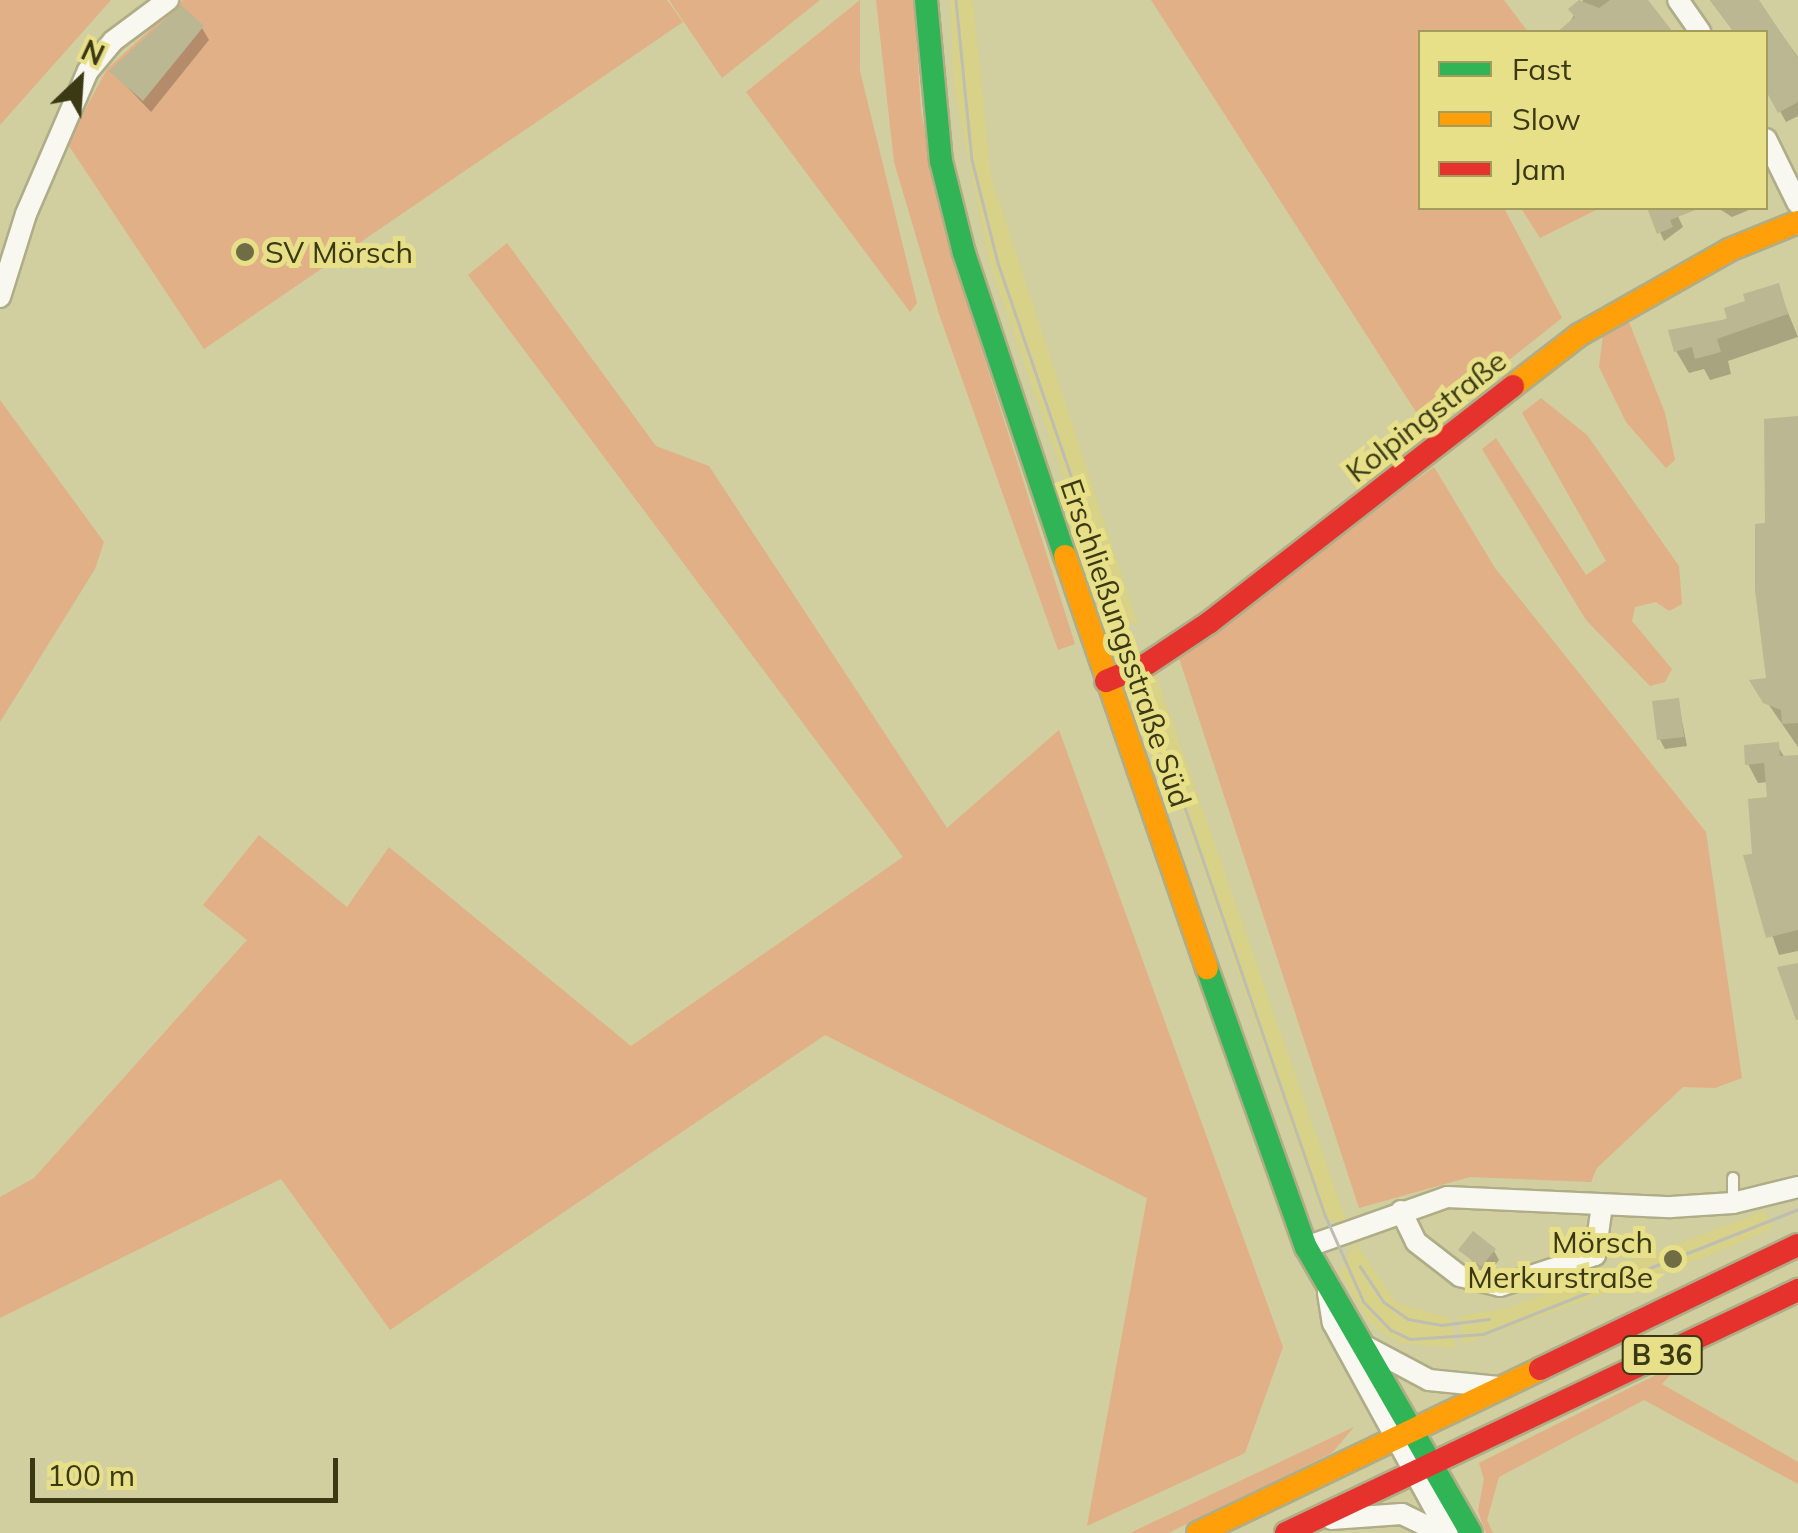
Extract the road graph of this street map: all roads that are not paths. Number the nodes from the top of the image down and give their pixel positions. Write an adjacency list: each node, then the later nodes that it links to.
1 (168, 0): 8 (street)
2 (926, 0): 9 (street, Erschließungsstraße Süd)
3 (1678, 0): 4 (street)
4 (1699, 30)
5 (1768, 142): 6 (street)
6 (1798, 204)
7 (1798, 222): 9 (street, Kolpingstraße)
8 (0, 298)
9 (1106, 681): 16 (street, Erschließungsstraße Süd)
10 (1733, 1178): 12 (lane)
11 (1798, 1187): 12 (street)
12 (1733, 1204): 13 (street)
13 (1602, 1205): 14 (street); 14 (street)
14 (1401, 1211): 16 (street)
15 (1798, 1245): 20 (street, B 36)
16 (1306, 1247): 17 (street, Erschließungsstraße Süd)
17 (1327, 1290): 19 (street, Erschließungsstraße Süd); 22 (street, Erschließungsstraße Süd)
18 (1798, 1290): 23 (street, B 36)
19 (1362, 1342): 20 (street, Erschließungsstraße Süd); 21 (street, Erschließungsstraße Süd)
20 (1500, 1387): 21 (street, B 36)
21 (1415, 1428): 22 (street, B 36); 23 (street, Erschließungsstraße Süd)
22 (1393, 1438): 24 (street, Erschließungsstraße Süd); 26 (street, B 36)
23 (1436, 1463): 24 (street, B 36); 29 (street, Erschließungsstraße Süd)
24 (1413, 1475): 25 (street, B 36); 28 (street, Erschließungsstraße Süd)
25 (1314, 1520): 27 (street, B 36); 28 (street)
26 (1198, 1533)
27 (1286, 1533)
28 (1444, 1533)
29 (1471, 1533)

